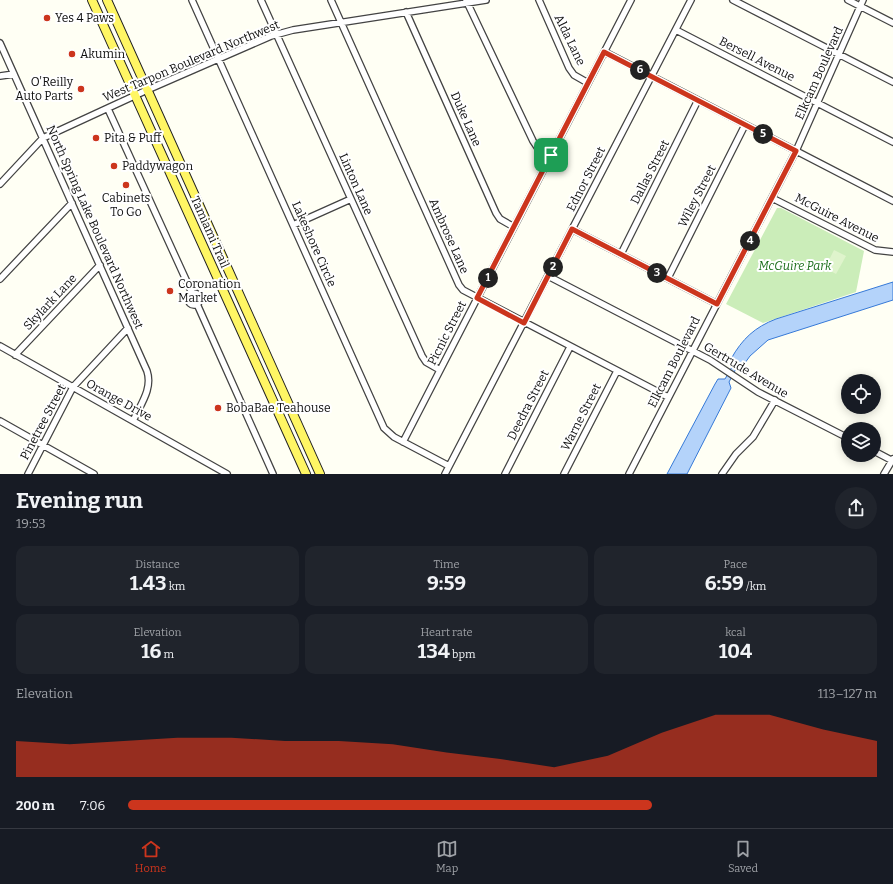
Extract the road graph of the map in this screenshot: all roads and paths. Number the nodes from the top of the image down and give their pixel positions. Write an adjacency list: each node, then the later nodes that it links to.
1 (92, 0): 30 (main road, Tamiami Trail)
2 (107, 0): 29 (main road, Tamiami Trail)
3 (192, 0): 23 (street, Lakeshore Circle)
4 (261, 0): 19 (street, Linton Lane)
5 (331, 0): 16 (street, Ambrose Lane)
6 (486, 0): 13 (street, West Tarpon Boulevard Northwest)
7 (539, 0): 28 (street, Alda Lane)
8 (691, 0): 18 (street, Ednor Street)
9 (733, 0): 22 (street)
10 (848, 0): 14 (street)
11 (863, 0): 14 (street, Elkcam Boulevard)
12 (630, 1): 21 (street, Picnic Street)
13 (466, 2): 15 (street, West Tarpon Boulevard Northwest); 38 (street)
14 (860, 6): 17 (street); 22 (street, Elkcam Boulevard)
15 (406, 12): 16 (street, West Tarpon Boulevard Northwest); 45 (street, Duke Lane)
16 (341, 22): 19 (street, West Tarpon Boulevard Northwest); 53 (street, Ambrose Lane)
17 (893, 23)
18 (676, 30): 26 (street, Ednor Street); 32 (street, Bersell Avenue)
19 (277, 34): 23 (street, West Tarpon Boulevard Northwest); 41 (street, Linton Lane)
20 (0, 43): 24 (street, North Spring Lake Boulevard Northwest)
21 (604, 52): 26 (street); 28 (street, Picnic Street)
22 (839, 54): 27 (street); 32 (street, Elkcam Boulevard)
23 (219, 59): 29 (street, West Tarpon Boulevard Northwest); 44 (street, Lakeshore Circle)
24 (14, 74): 25 (street); 35 (street, North Spring Lake Boulevard Northwest)
25 (0, 76)
26 (651, 76): 31 (street); 46 (street, Ednor Street)
27 (893, 82)
28 (588, 83): 38 (street, Picnic Street)
29 (148, 90): 30 (street, West Tarpon Boulevard Northwest); 56 (main road, Tamiami Trail)
30 (136, 96): 33 (street, West Tarpon Boulevard Northwest); 55 (main road, Tamiami Trail)
31 (698, 100): 34 (street); 48 (street, Dallas Street)
32 (817, 103): 36 (street, Bersell Avenue); 37 (street, Elkcam Boulevard)
33 (108, 109): 35 (street, West Tarpon Boulevard Northwest); 81 (street)
34 (745, 125): 37 (street); 51 (street, Wiley Street)
35 (43, 138): 39 (street, West Tarpon Boulevard Northwest); 43 (street, North Spring Lake Boulevard Northwest)
36 (893, 142)
37 (796, 151): 40 (street, Elkcam Boulevard); 42 (street)
38 (551, 155): 45 (street, Picnic Street)
39 (0, 184)
40 (772, 198): 47 (street, McGuire Avenue); 54 (street, Elkcam Boulevard)
41 (351, 199): 44 (street); 65 (street, Linton Lane)
42 (893, 201)
43 (72, 203): 49 (street, North Spring Lake Boulevard Northwest); 52 (street)
44 (293, 225): 73 (street, Lakeshore Circle)
45 (514, 227): 53 (street, Picnic Street)
46 (572, 229): 48 (street); 50 (street, Ednor Street)
47 (893, 252)
48 (621, 254): 51 (street)
49 (100, 265): 58 (street, North Spring Lake Boulevard Northwest); 64 (street, Skylark Lane)
50 (548, 276): 57 (street, Ednor Street); 63 (street, Gertrude Avenue)
51 (668, 278): 54 (street)
52 (0, 279)
53 (477, 298): 57 (street, Ambrose Lane); 65 (street, Picnic Street)
54 (717, 304): 63 (street, Elkcam Boulevard)
55 (230, 305): 56 (main road); 59 (main road, Tamiami Trail)
56 (251, 320): 60 (main road, Tamiami Trail)
57 (524, 323): 62 (street, Ambrose Lane); 77 (street, Ednor Street)
58 (128, 328): 67 (street, Pinetree Street); 71 (street, North Spring Lake Boulevard Northwest)
59 (240, 328): 60 (main road); 82 (main road, Tamiami Trail)
60 (262, 344): 83 (main road, Tamiami Trail)
61 (0, 346): 64 (street, Orange Drive)
62 (570, 347): 66 (street, Ambrose Lane); 85 (street, Deedra Street)
63 (693, 350): 68 (street, Elkcam Boulevard); 69 (street, Gertrude Avenue)
64 (15, 355): 67 (street, Orange Drive)
65 (440, 370): 73 (street, Picnic Street)
66 (617, 371): 68 (street, Ambrose Lane); 86 (street, Warne Street)
67 (73, 387): 71 (street, Orange Drive); 74 (street, Pinetree Street)
68 (668, 397): 87 (street, Elkcam Boulevard)
69 (774, 400): 72 (street, Gertrude Avenue); 88 (street)
70 (0, 421): 74 (street)
71 (133, 421): 80 (street, Orange Drive)
72 (841, 434)
73 (403, 442): 77 (street, Lakeshore Circle)
74 (43, 445): 78 (street, Pinetree Street); 79 (street)
75 (881, 454): 76 (street)
76 (893, 460): 89 (street)
77 (449, 466): 84 (street, Ednor Street)
78 (28, 474)
79 (94, 474)
80 (227, 474)
81 (273, 474)
82 (306, 474)
83 (320, 474)
84 (445, 474)
85 (505, 474)
86 (564, 474)
87 (629, 474)
88 (722, 474)
89 (884, 474)

